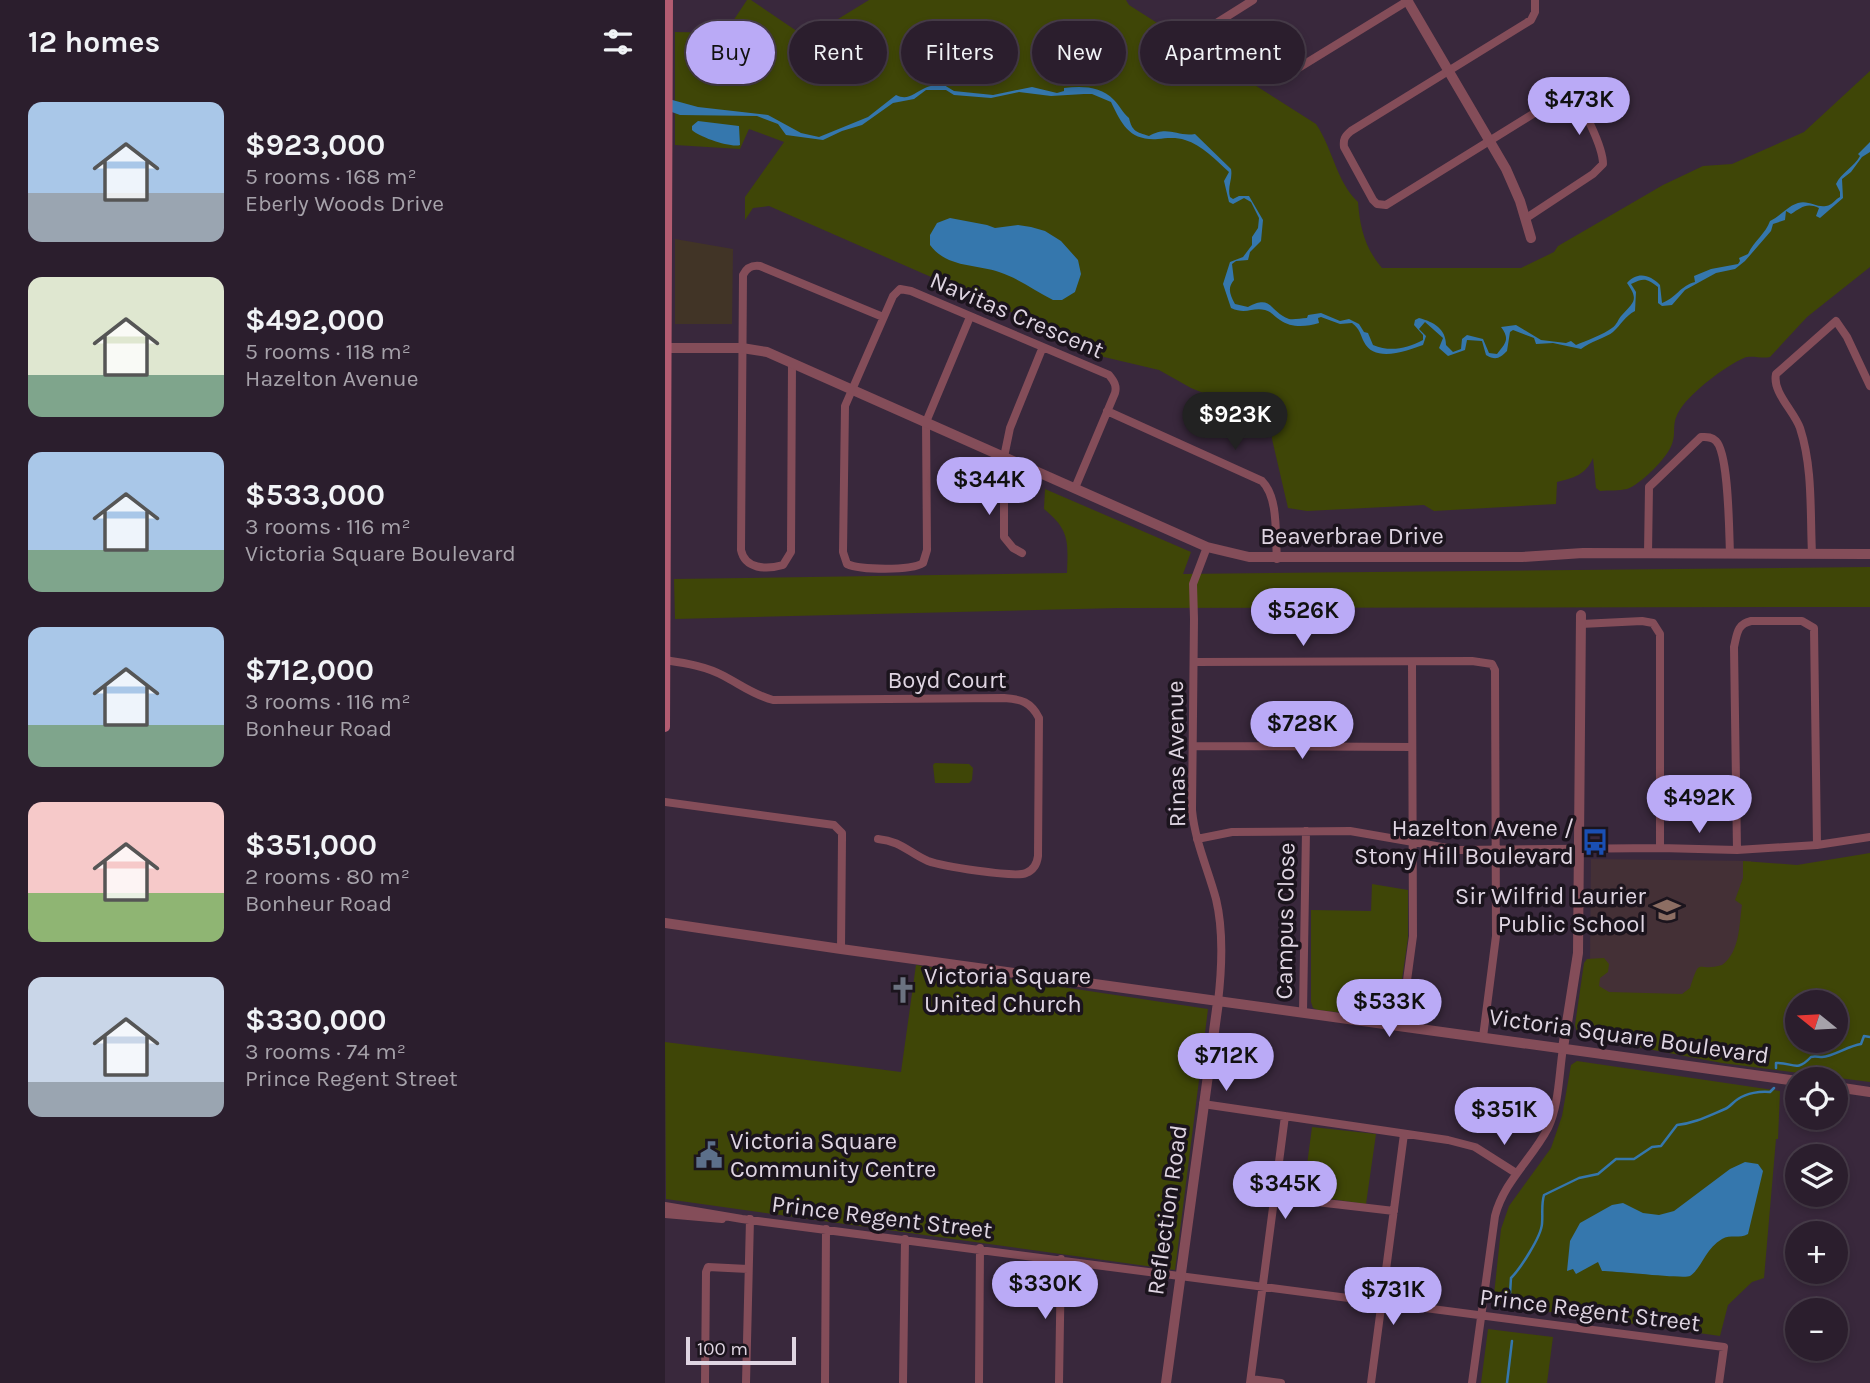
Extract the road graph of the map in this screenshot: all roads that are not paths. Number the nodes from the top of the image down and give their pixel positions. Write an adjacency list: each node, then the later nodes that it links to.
1 (668, 0): 11 (main road)
2 (1253, 0): 3 (street)
3 (1408, 0): 5 (street)
4 (1535, 0): 5 (street)
5 (1447, 70): 6 (street); 6 (street)
6 (1491, 140): 7 (street); 7 (street)
7 (1525, 219): 8 (street)
8 (1531, 238)
9 (883, 317): 10 (street, Navitas Crescent); 12 (street); 16 (street, Navitas Crescent)
10 (970, 317): 13 (street, Navitas Crescent); 18 (street)
11 (667, 348): 12 (street, Beaverbrae Drive); 29 (main road)
12 (742, 348): 14 (street, Beaverbrae Drive); 14 (street)
13 (1042, 349): 17 (street, Navitas Crescent); 19 (street)
14 (792, 363): 16 (street, Beaverbrae Drive)
15 (1870, 386): 25 (street)
16 (852, 389): 18 (street, Beaverbrae Drive); 18 (street, Navitas Crescent)
17 (1107, 411): 20 (street, Navitas Crescent); 27 (street)
18 (926, 422): 19 (street, Beaverbrae Drive)
19 (1004, 457): 20 (street, Beaverbrae Drive); 22 (street)
20 (1075, 488): 21 (street, Beaverbrae Drive)
21 (1207, 547): 27 (street, Beaverbrae Drive); 30 (street, Rinas Avenue)
22 (1022, 553)
23 (1648, 554): 24 (street, Beaverbrae Drive); 24 (street); 27 (street, Beaverbrae Drive)
24 (1730, 554): 25 (street, Beaverbrae Drive)
25 (1812, 554): 26 (street, Beaverbrae Drive)
26 (1870, 554)
27 (1277, 559)
28 (1581, 619): 42 (street); 43 (street)
29 (665, 660): 32 (main road); 38 (street, Boyd Court)
30 (1193, 662): 31 (street); 33 (street, Rinas Avenue)
31 (1412, 662): 34 (street); 44 (street)
32 (665, 727)
33 (1193, 746): 34 (street); 39 (street, Rinas Avenue)
34 (1412, 747): 40 (street)
35 (665, 802): 47 (street)
36 (1306, 831): 39 (street); 40 (street); 49 (street, Campus Close)
37 (1870, 837): 41 (street)
38 (878, 839)
39 (1197, 839): 48 (street, Rinas Avenue)
40 (1413, 841): 44 (street); 50 (street)
41 (1817, 845): 45 (street); 45 (street)
42 (1578, 848): 43 (street); 44 (street); 52 (street)
43 (1660, 848): 45 (street)
44 (1496, 849): 51 (street)
45 (1737, 850)
46 (665, 923): 47 (street, Victoria Square Boulevard)
47 (841, 949): 48 (street, Victoria Square Boulevard)
48 (1218, 1002): 49 (street, Victoria Square Boulevard); 56 (street, Reflection Road)
49 (1303, 1012): 50 (street, Victoria Square Boulevard)
50 (1401, 1025): 51 (street, Victoria Square Boulevard)
51 (1483, 1037): 52 (street, Victoria Square Boulevard)
52 (1563, 1048): 53 (street, Victoria Square Boulevard); 59 (street)
53 (1785, 1080)
54 (1848, 1089): 55 (street)
55 (1870, 1092)
56 (1203, 1104): 57 (street); 70 (street, Reflection Road)
57 (1285, 1116): 58 (street); 60 (street)
58 (1403, 1134): 59 (street); 62 (street)
59 (1516, 1173): 73 (street)
60 (1274, 1197): 62 (street); 71 (street)
61 (665, 1206): 64 (street, Prince Regent Street)
62 (1394, 1211): 72 (street)
63 (665, 1214): 64 (street, Prince Regent Street)
64 (746, 1219): 65 (street, Prince Regent Street); 69 (street)
65 (826, 1229): 66 (street, Prince Regent Street); 77 (street)
66 (905, 1239): 67 (street, Prince Regent Street); 78 (street)
67 (980, 1248): 68 (street, Prince Regent Street); 79 (street)
68 (1061, 1259): 70 (street, Prince Regent Street); 80 (street)
69 (748, 1269): 75 (street); 76 (street)
70 (1179, 1275): 71 (street, Prince Regent Street); 81 (street, Reflection Road)
71 (1261, 1287): 72 (street, Prince Regent Street); 74 (street)
72 (1381, 1301): 73 (street, Prince Regent Street); 83 (street)
73 (1481, 1316): 84 (street); 85 (street, Prince Regent Street)
74 (1251, 1381): 82 (street)
75 (705, 1383)
76 (746, 1383)
77 (825, 1383)
78 (903, 1383)
79 (979, 1383)
80 (1059, 1383)
81 (1166, 1383)
82 (1281, 1383)
83 (1371, 1383)
84 (1472, 1383)
85 (1719, 1383)

